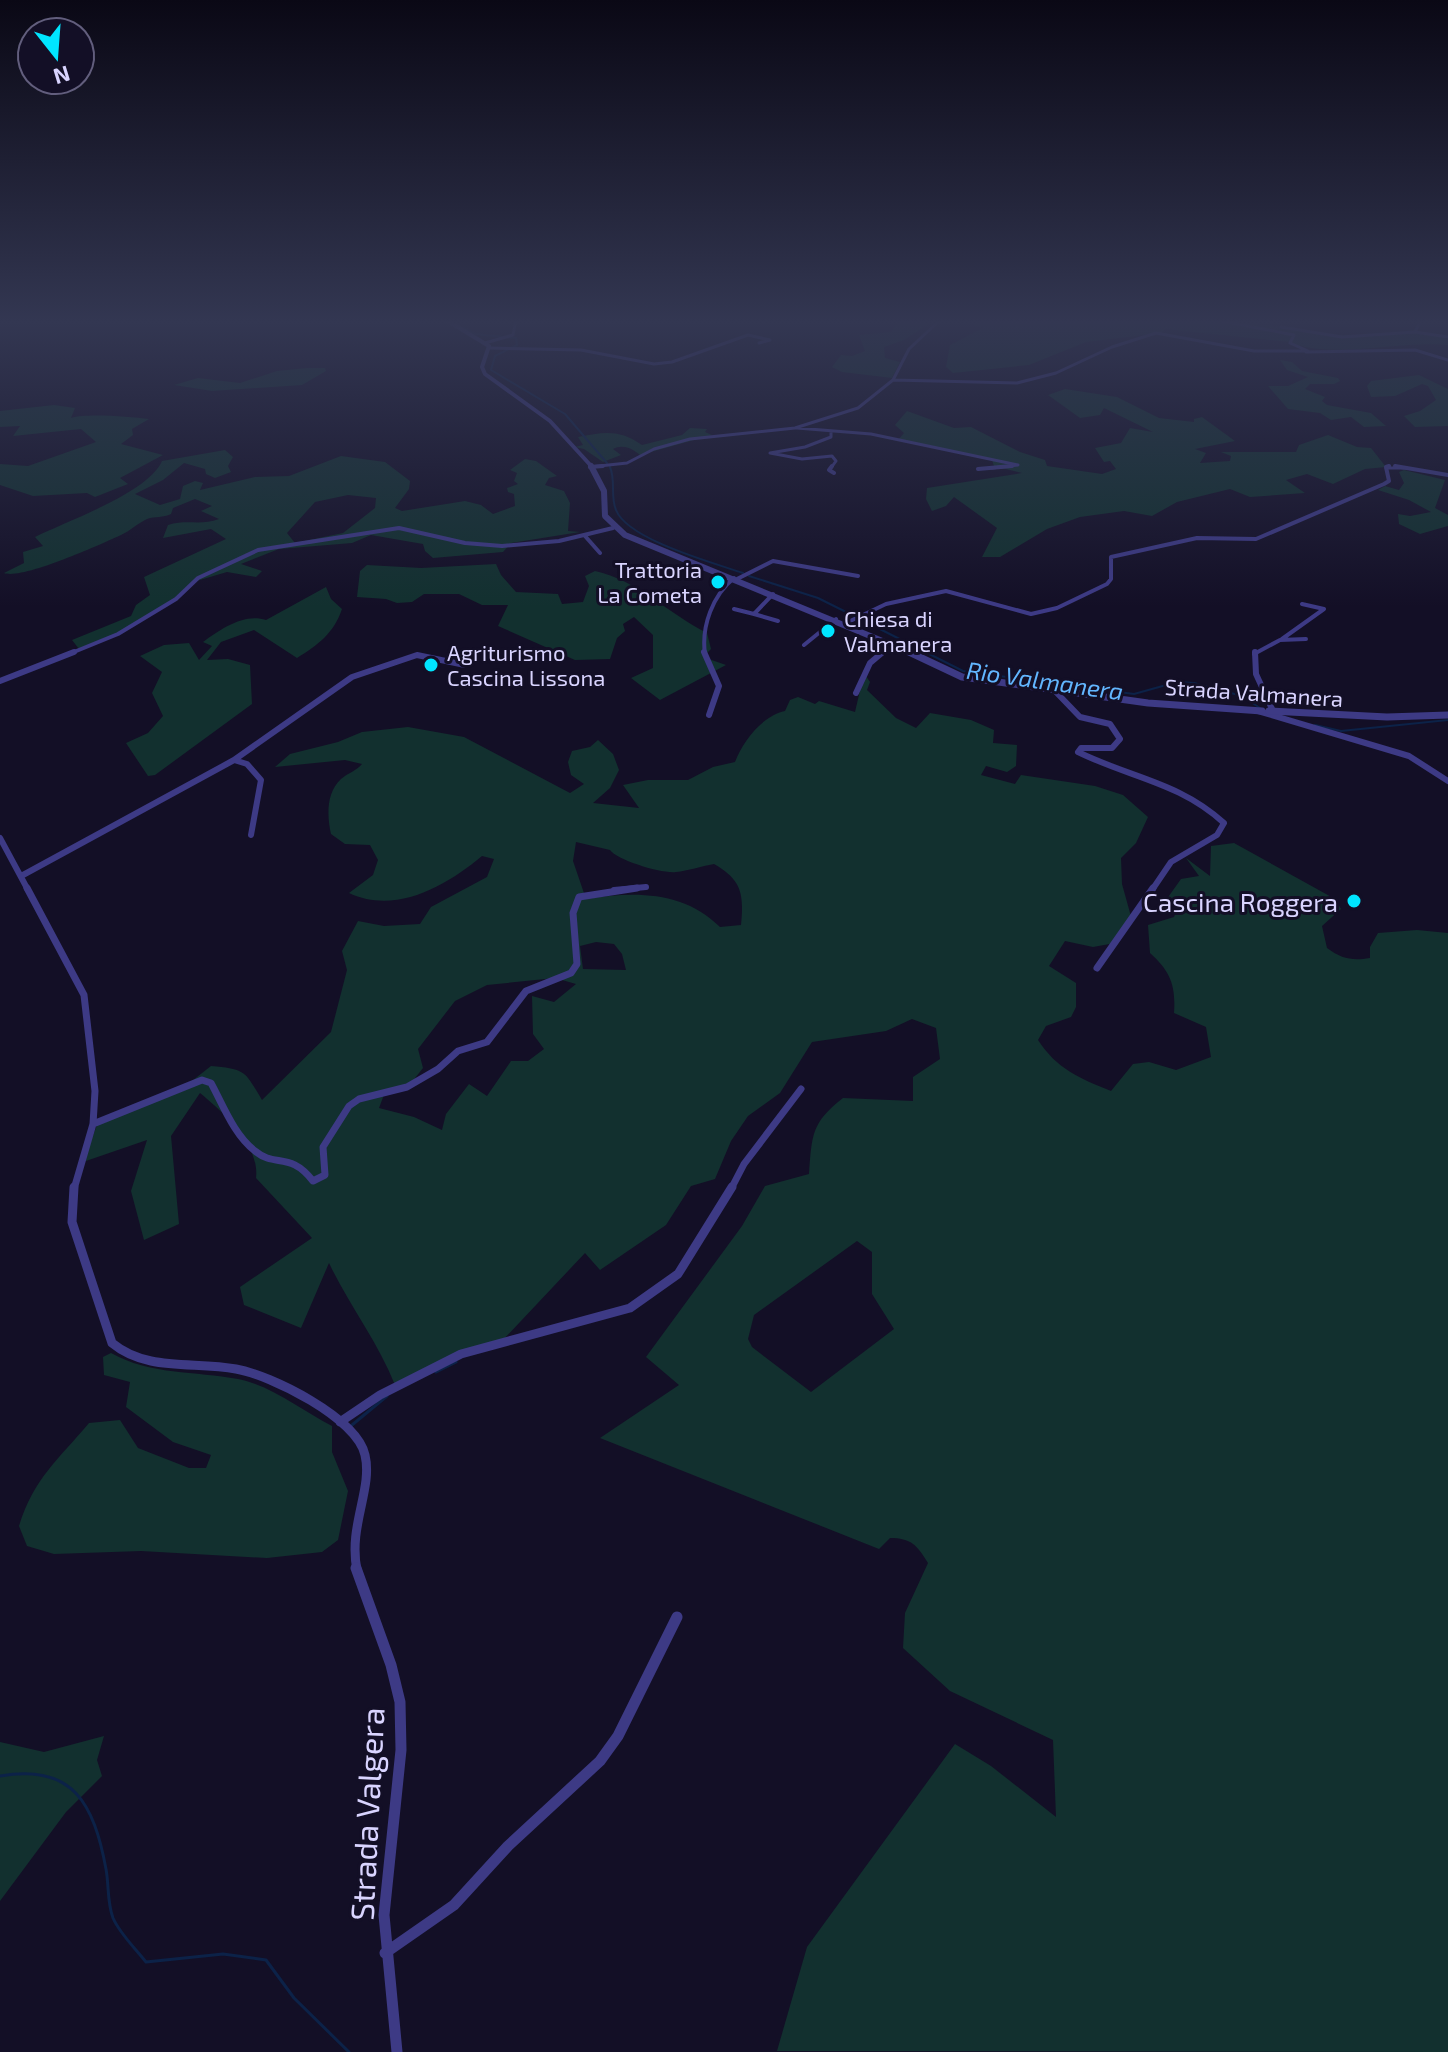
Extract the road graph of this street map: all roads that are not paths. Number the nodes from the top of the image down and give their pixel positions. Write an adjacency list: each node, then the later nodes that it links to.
1 (543, 416): 5 (street)
2 (834, 416): 3 (street)
3 (795, 428): 4 (street); 5 (street)
4 (831, 431): 6 (street); 7 (street)
5 (590, 467): 9 (street)
6 (978, 469)
7 (834, 473)
8 (1448, 475): 20 (street)
9 (613, 528): 10 (street); 13 (street, Strada Valmanera)
10 (585, 536): 11 (street); 26 (street)
11 (600, 553)
12 (858, 576): 13 (street)
13 (740, 577): 14 (street, Strada Valmanera); 30 (street)
14 (773, 594): 17 (street); 18 (street, Strada Valmanera)
15 (1302, 604): 22 (street)
16 (734, 609): 17 (street)
17 (754, 614): 19 (street)
18 (836, 619): 20 (street, Strada Valmanera); 24 (street)
19 (778, 621)
20 (846, 623): 23 (street, Strada Valmanera)
21 (1306, 639): 22 (street)
22 (1280, 640): 29 (street)
23 (892, 643): 27 (street, Strada Valmanera); 28 (street)
24 (804, 645)
25 (465, 665): 32 (street)
26 (0, 681)
27 (1055, 691): 29 (street, Strada Valmanera); 38 (street)
28 (856, 693)
29 (1265, 711): 31 (street, Strada Valmanera); 33 (street)
30 (709, 715)
31 (1448, 715)
32 (234, 760): 34 (street); 36 (street)
33 (1448, 781)
34 (251, 835)
35 (0, 838): 36 (street, Strada Valgera)
36 (23, 875): 40 (street, Strada Valgera)
37 (646, 887): 40 (street)
38 (1097, 968)
39 (801, 1089): 41 (street)
40 (93, 1124): 41 (street, Strada Valgera)
41 (342, 1423): 43 (street, Strada Valgera)
42 (677, 1617): 43 (street)
43 (385, 1953): 44 (street, Strada Valgera)
44 (397, 2052)

